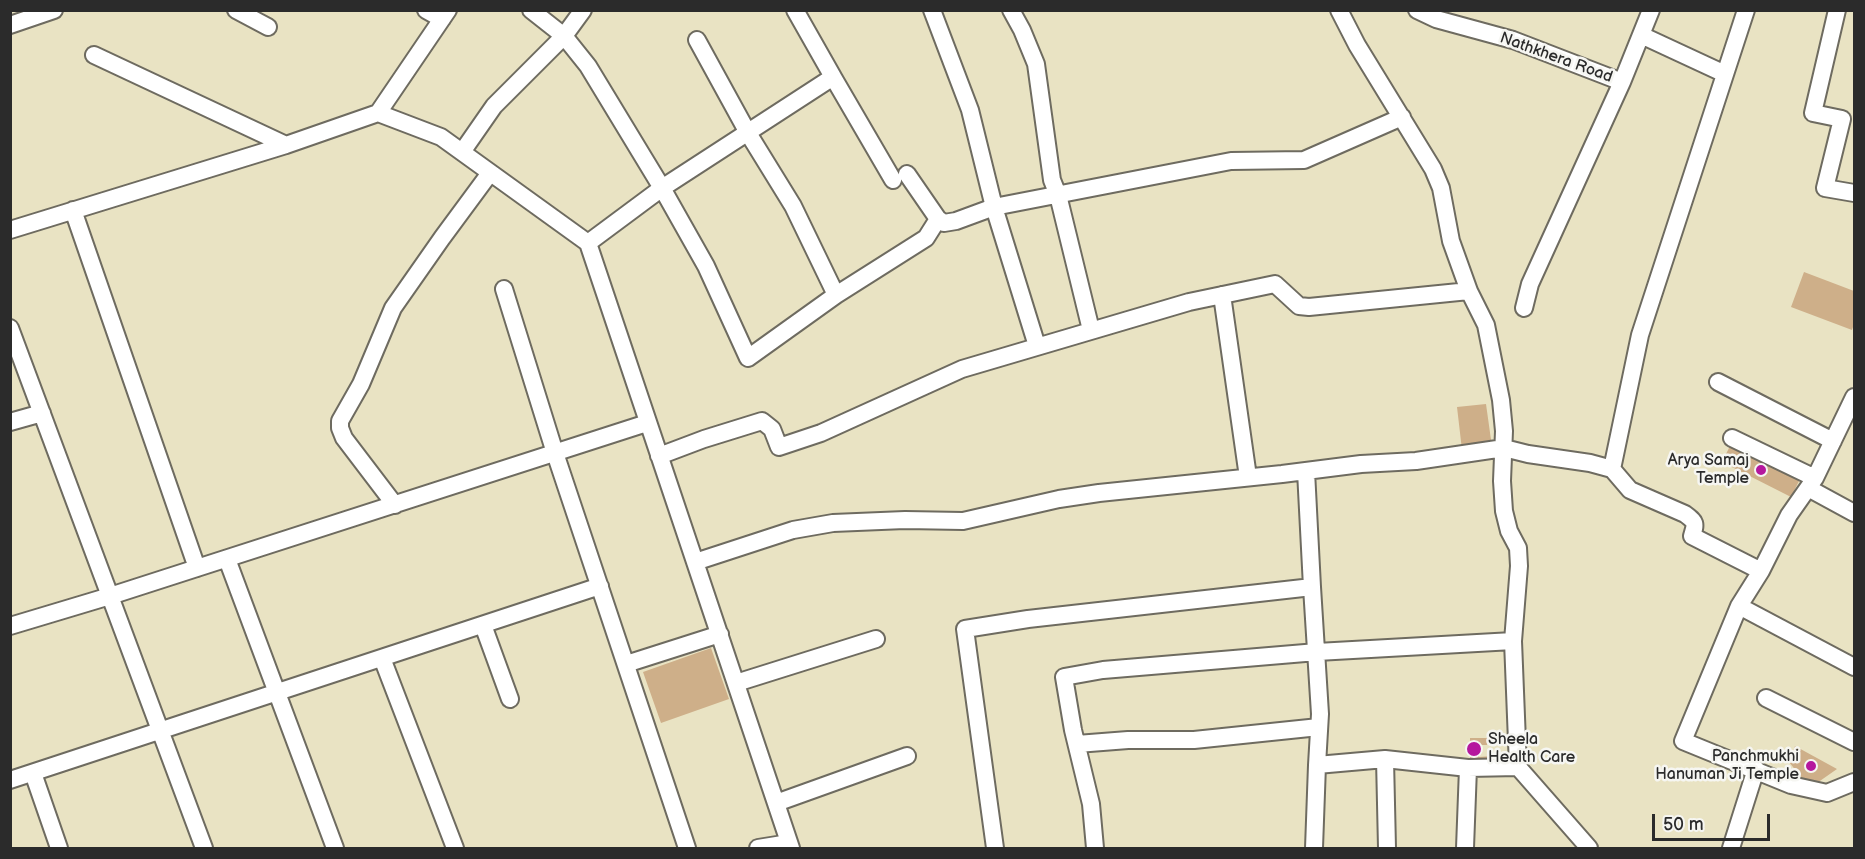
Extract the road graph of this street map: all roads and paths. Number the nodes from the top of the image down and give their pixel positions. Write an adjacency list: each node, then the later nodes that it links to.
1 (54, 10): 15 (street)
2 (236, 10): 16 (street)
3 (426, 10): 14 (street)
4 (531, 10): 18 (street)
5 (583, 10): 18 (street)
6 (795, 10): 22 (street)
7 (932, 10): 33 (street)
8 (1011, 10): 32 (street)
9 (1339, 10): 25 (street)
10 (1417, 10): 23 (street, Nathkhera Road)
11 (1651, 10): 17 (street, Nathkhera Road)
12 (1746, 10): 21 (street)
13 (1837, 10): 31 (street)
14 (445, 15): 24 (street)
15 (10, 25)
16 (268, 27)
17 (1641, 35): 21 (street); 23 (street, Nathkhera Road)
18 (564, 36): 28 (street); 30 (street)
19 (696, 40): 26 (street)
20 (94, 55): 27 (street)
21 (1725, 74): 56 (street)
22 (833, 77): 26 (street); 35 (street)
23 (1622, 82): 42 (street)
24 (378, 113): 27 (street); 28 (street)
25 (1402, 117): 32 (street); 39 (street)
26 (748, 133): 30 (street); 40 (street)
27 (286, 145): 34 (street)
28 (462, 152): 29 (street)
29 (490, 173): 37 (street); 60 (street)
30 (662, 188): 37 (street); 40 (street)
31 (1854, 193)
32 (1058, 195): 33 (street); 44 (street)
33 (994, 207): 35 (street); 45 (street)
34 (73, 210): 36 (street); 64 (street)
35 (938, 219): 40 (street)
36 (10, 230)
37 (588, 243): 50 (street)
38 (504, 289): 54 (street)
39 (1469, 291): 41 (street); 53 (street)
40 (836, 294)
41 (1222, 295): 44 (street); 58 (street)
42 (1524, 308)
43 (10, 328): 48 (street)
44 (1091, 330): 45 (street)
45 (1037, 346): 55 (street)
46 (1718, 382): 52 (street)
47 (1854, 397): 52 (street)
48 (42, 413): 49 (street); 68 (street)
49 (10, 422)
50 (647, 423): 54 (street); 55 (street)
51 (1732, 438): 59 (street)
52 (1833, 441): 59 (street)
53 (1504, 448): 56 (street); 57 (street); 74 (street)
54 (555, 453): 60 (street); 66 (street)
55 (659, 456): 63 (street)
56 (1612, 469): 65 (street)
57 (1306, 471): 58 (street); 67 (street)
58 (1248, 477): 63 (street)
59 (1811, 483): 61 (street); 65 (street)
60 (395, 505): 62 (street)
61 (1854, 513)
62 (227, 559): 64 (street); 80 (street)
63 (695, 562): 72 (street)
64 (197, 568): 68 (street)
65 (1761, 571): 69 (street)
66 (600, 586): 70 (street); 77 (street)
67 (1312, 587): 75 (street); 104 (street)
68 (110, 596): 71 (street); 84 (street)
69 (1739, 606): 78 (street); 92 (street)
70 (483, 625): 76 (street); 82 (street)
71 (10, 626)
72 (720, 634): 77 (street); 79 (street)
73 (876, 639): 79 (street)
74 (1513, 641): 75 (street); 90 (street)
75 (1317, 652): 83 (street); 86 (street)
76 (382, 658): 80 (street); 101 (street)
77 (626, 664): 102 (street)
78 (1854, 667)
79 (736, 683): 96 (street)
80 (277, 693): 84 (street); 100 (street)
81 (1766, 698): 85 (street)
82 (510, 699)
83 (1319, 727): 86 (street); 89 (street)
84 (160, 731): 93 (street); 99 (street)
85 (1854, 742)
86 (1077, 744): 105 (street)
87 (908, 756): 96 (street)
88 (1385, 759): 89 (street); 91 (street); 107 (street)
89 (1317, 765): 106 (street)
90 (1518, 767): 91 (street); 109 (street)
91 (1468, 768): 108 (street)
92 (1756, 769): 95 (street); 110 (street)
93 (33, 773): 94 (street); 98 (street)
94 (10, 780)
95 (1854, 782)
96 (776, 803): 97 (street)
97 (790, 846): 103 (street)
98 (59, 849)
99 (204, 849)
100 (335, 849)
101 (455, 849)
102 (687, 849)
103 (758, 849)
104 (995, 849)
105 (1095, 849)
106 (1314, 849)
107 (1387, 849)
108 (1465, 849)
109 (1589, 849)
110 (1731, 849)

